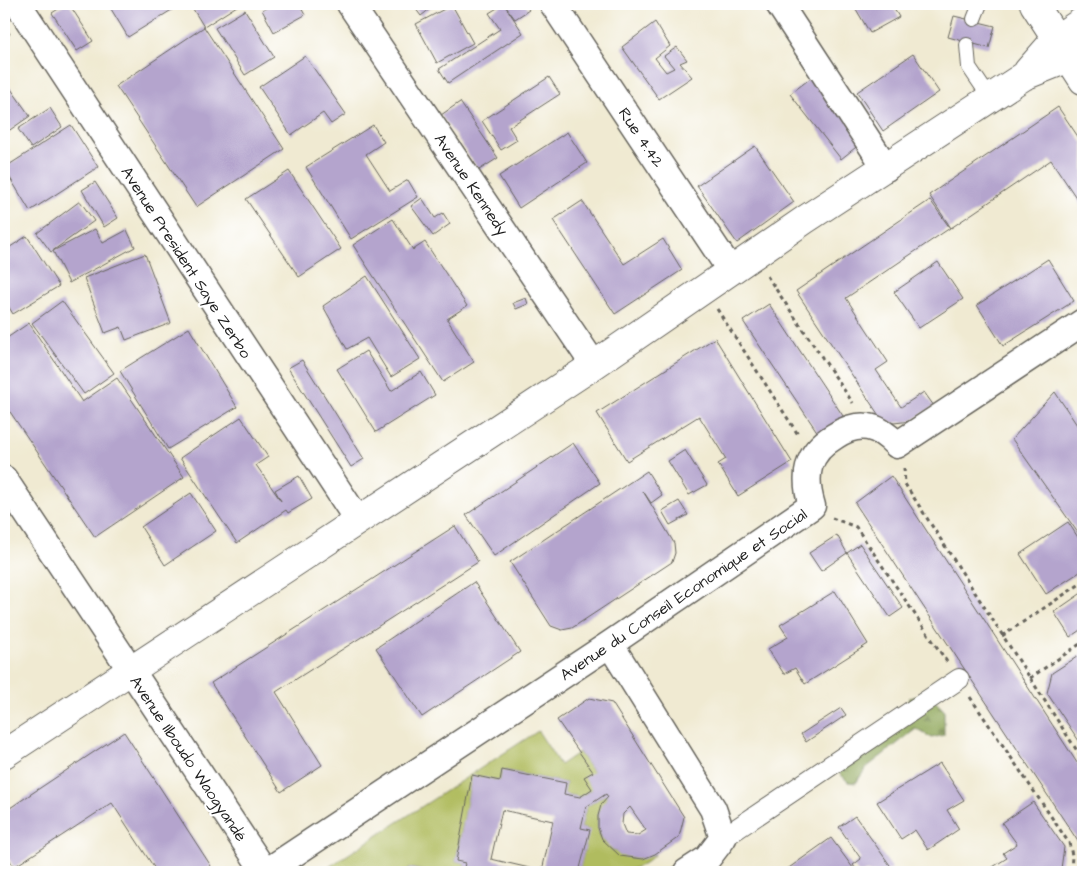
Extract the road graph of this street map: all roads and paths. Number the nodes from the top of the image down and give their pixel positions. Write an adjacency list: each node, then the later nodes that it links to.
1 (18, 4): 22 (street, Avenue President Saye Zerbo)
2 (350, 4): 17 (street, Avenue Kennedy)
3 (553, 4): 14 (street, Rue 4.42)
4 (780, 4): 12 (street)
5 (980, 4): 7 (lane)
6 (1034, 4): 10 (main road)
7 (974, 19)
8 (1083, 21): 10 (main road)
9 (967, 44): 11 (lane)
10 (1073, 56): 11 (main road)
11 (990, 98): 12 (main road)
12 (886, 168): 13 (main road)
13 (753, 255): 14 (main road); 18 (path)
14 (731, 271): 15 (main road)
15 (704, 289): 17 (main road); 20 (path)
16 (1083, 322): 19 (street)
17 (594, 365): 22 (main road)
18 (868, 427): 19 (street); 20 (street)
19 (897, 445): 24 (path)
20 (812, 455): 26 (street, Avenue du Conseil Economique et Social)
21 (4, 479): 27 (street, Avenue Ilboudo Waogyandé)
22 (357, 519): 27 (main road)
23 (1083, 582): 24 (path)
24 (1002, 636): 28 (path)
25 (1083, 642): 28 (path)
26 (610, 644): 32 (street); 33 (street, Avenue du Conseil Economique et Social)
27 (130, 670): 30 (main road); 33 (street, Avenue Ilboudo Waogyandé)
28 (1030, 678): 31 (path)
29 (959, 680): 32 (street)
30 (4, 754)
31 (1083, 760)
32 (723, 838): 34 (street)
33 (266, 872)
34 (687, 872)

